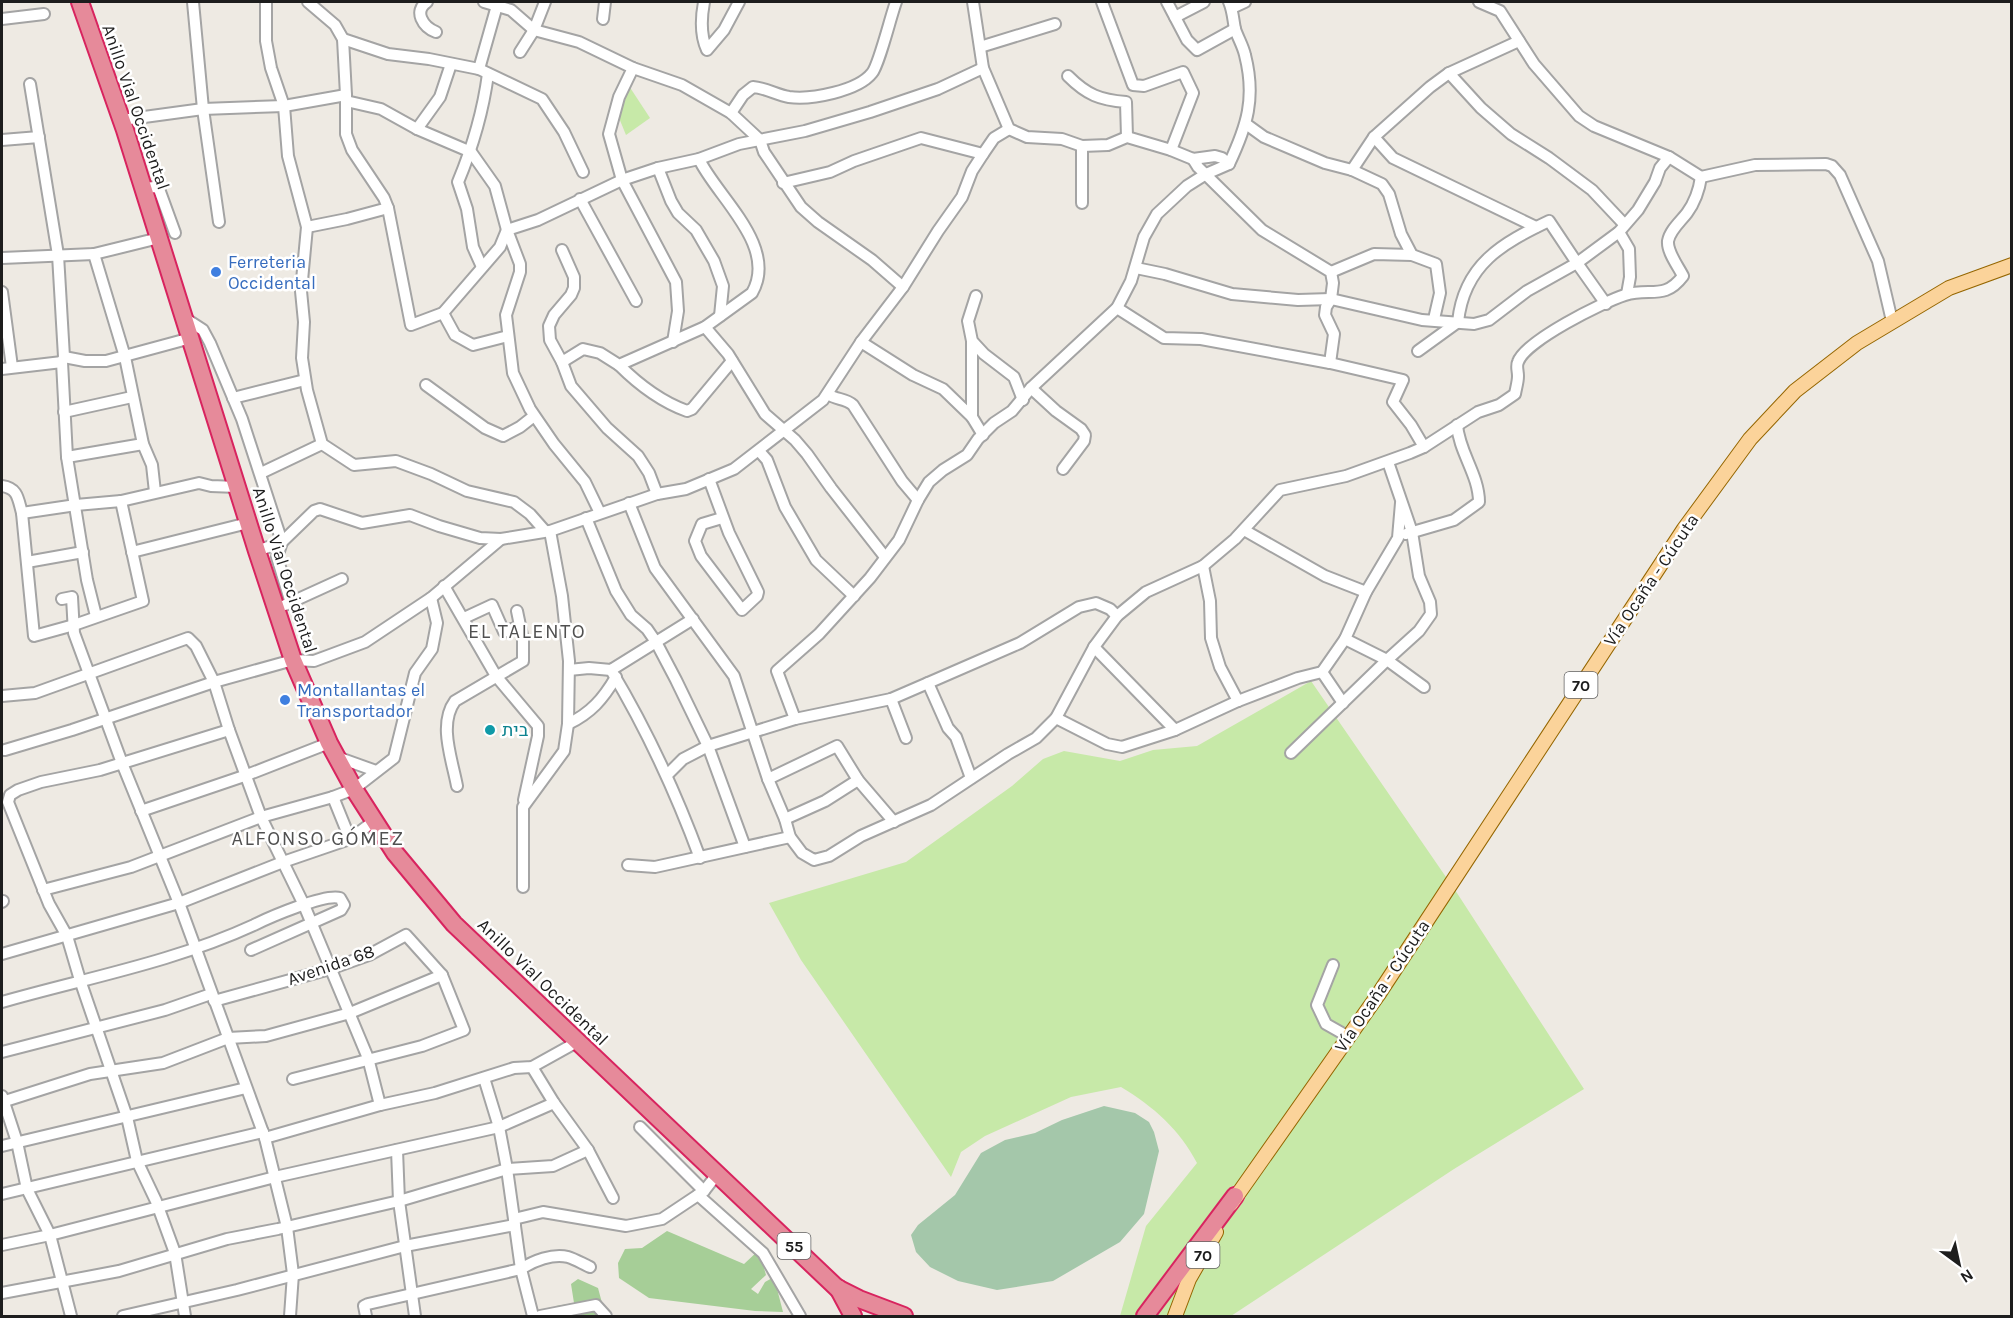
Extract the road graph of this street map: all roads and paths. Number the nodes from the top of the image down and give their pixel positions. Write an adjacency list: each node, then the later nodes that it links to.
1 (80, 2): 45 (highway, Anillo Vial Occidental / 55)
2 (193, 2): 43 (street)
3 (266, 2): 42 (street)
4 (308, 2): 28 (street)
5 (427, 2): 27 (street)
6 (484, 2): 18 (street)
7 (545, 2): 26 (street)
8 (605, 2): 23 (street)
9 (704, 2): 10 (street)
10 (739, 2)
11 (896, 2): 44 (street)
12 (973, 2): 30 (street)
13 (1102, 2): 39 (street)
14 (1167, 2): 21 (street)
15 (1204, 2): 21 (street)
16 (1245, 2): 19 (street)
17 (1479, 2): 29 (street)
18 (497, 3): 26 (street); 35 (street)
19 (1231, 5): 25 (street)
20 (44, 14): 22 (street)
21 (1175, 17): 25 (street)
22 (2, 19)
23 (603, 19)
24 (1055, 24): 30 (street)
25 (1235, 29): 46 (street)
26 (534, 30): 31 (street); 33 (street)
27 (436, 32)
28 (343, 39): 32 (street); 40 (street)
29 (1519, 41): 36 (street); 58 (street)
30 (980, 47): 34 (street)
31 (520, 52)
32 (451, 64): 35 (street); 47 (street)
33 (633, 68): 44 (street); 67 (street)
34 (983, 68): 48 (street); 53 (street)
35 (484, 72): 56 (street); 64 (street)
36 (1449, 73): 51 (street); 75 (street)
37 (1068, 76): 41 (street)
38 (30, 84): 49 (street)
39 (1133, 85): 41 (street); 55 (street)
40 (346, 98): 42 (street); 47 (street); 71 (street)
41 (1126, 102): 50 (street)
42 (284, 106): 43 (street); 73 (street)
43 (203, 109): 45 (street); 72 (street)
44 (731, 113): 53 (street)
45 (122, 120): 77 (highway, Anillo Vial Occidental / 55)
46 (1246, 124): 61 (street); 63 (street)
47 (417, 129): 56 (street)
48 (1009, 129): 54 (street); 57 (street)
49 (39, 137): 52 (street); 80 (street)
50 (1127, 137): 54 (street); 55 (street)
51 (1374, 137): 63 (street); 74 (street)
52 (2, 140)
53 (760, 140): 59 (street); 68 (street)
54 (1082, 146): 70 (street)
55 (1172, 150): 60 (street)
56 (471, 152): 76 (street); 85 (street)
57 (983, 154): 68 (street); 88 (street)
58 (1669, 157): 66 (street); 75 (street)
59 (699, 159): 62 (street); 97 (street)
60 (1193, 159): 61 (street); 65 (street)
61 (1230, 164): 65 (street)
62 (658, 168): 67 (street); 97 (street)
63 (1352, 170): 81 (street)
64 (584, 172)
65 (1206, 174): 86 (street); 87 (street)
66 (1701, 177): 90 (street); 100 (street)
67 (621, 180): 69 (street); 106 (street)
68 (783, 183): 88 (street)
69 (580, 200): 76 (street); 93 (street)
70 (1082, 203)
71 (388, 208): 73 (street); 96 (street)
72 (219, 222)
73 (307, 227): 116 (street)
74 (1536, 227): 83 (street); 101 (street)
75 (1622, 228): 83 (street); 90 (street)
76 (507, 230): 85 (street); 103 (street)
77 (167, 236): 79 (street); 98 (highway, Anillo Vial Occidental / 55)
78 (562, 250): 112 (street)
79 (94, 254): 80 (street); 109 (street)
80 (57, 255): 82 (street); 110 (street)
81 (1412, 255): 87 (street); 99 (street)
82 (2, 258)
83 (1577, 263): 94 (street); 101 (street)
84 (2012, 265): 100 (main road, Vía Ocaña - Cúcuta / 70)
85 (482, 267): 96 (street)
86 (1136, 268): 92 (street); 95 (street)
87 (1331, 272): 92 (street)
88 (903, 287): 107 (street)
89 (2, 292): 115 (street)
90 (1627, 294): 94 (street)
91 (976, 296): 105 (street)
92 (1331, 299): 99 (street); 113 (street)
93 (636, 301)
94 (1606, 304): 126 (street)
95 (1117, 308): 113 (street); 118 (street)
96 (443, 314): 103 (street)
97 (720, 316): 102 (street)
98 (186, 319): 104 (highway, Anillo Vial Occidental / 55); 121 (street)
99 (1434, 320): 101 (street)
100 (1892, 321): 247 (main road, Vía Ocaña - Cúcuta / 70)
101 (1458, 322): 108 (street)
102 (705, 327): 106 (street); 111 (street)
103 (508, 336): 124 (street)
104 (191, 338): 109 (street); 139 (highway, Anillo Vial Occidental / 55)
105 (972, 340): 122 (street); 125 (street)
106 (673, 342): 114 (street)
107 (861, 342): 119 (street); 125 (street)
108 (1418, 351)
109 (125, 357): 110 (street); 120 (street)
110 (63, 359): 115 (street); 123 (street)
111 (732, 361): 114 (street); 127 (street)
112 (562, 362): 114 (street); 141 (street)
113 (1330, 363): 131 (street)
114 (619, 365)
115 (7, 368)
116 (305, 380): 121 (street); 130 (street)
117 (426, 386): 124 (street)
118 (1031, 388): 122 (street); 135 (street)
119 (828, 394): 127 (street); 143 (street)
120 (132, 397): 123 (street); 129 (street)
121 (233, 398): 136 (street)
122 (1023, 400): 128 (street)
123 (64, 412): 133 (street)
124 (534, 416): 148 (street)
125 (972, 417): 128 (street)
126 (1457, 425): 131 (street); 154 (street)
127 (784, 431): 132 (street); 161 (street)
128 (983, 435): 143 (street)
129 (143, 444): 133 (street); 140 (street)
130 (322, 444): 136 (street); 153 (street)
131 (1424, 447): 134 (street)
132 (759, 451): 137 (street); 167 (street)
133 (67, 457): 146 (street)
134 (1388, 462): 145 (street); 152 (street)
135 (1063, 469)
136 (261, 473): 157 (street)
137 (709, 479): 141 (street); 149 (street)
138 (2, 486): 147 (street)
139 (237, 487): 140 (street); 151 (highway, Anillo Vial Occidental / 55)
140 (155, 492): 142 (street)
141 (657, 494): 144 (street)
142 (121, 501): 146 (street); 160 (street)
143 (918, 501): 161 (street)
144 (629, 503): 148 (street); 175 (street)
145 (1401, 503): 154 (street); 155 (street)
146 (76, 504): 147 (street); 159 (street)
147 (22, 513): 162 (street)
148 (600, 513): 150 (street)
149 (722, 518): 149 (street)
150 (586, 519): 153 (street); 179 (street)
151 (248, 523): 158 (highway, Anillo Vial Occidental / 55); 160 (street)
152 (1244, 530): 163 (street); 166 (street)
153 (548, 531): 156 (street); 183 (street)
154 (1412, 532): 155 (street); 182 (street)
155 (1398, 538): 166 (street)
156 (501, 539): 157 (street); 165 (street)
157 (282, 542): 158 (street); 170 (street)
158 (257, 551): 170 (highway, Anillo Vial Occidental / 55)
159 (83, 552): 162 (street); 172 (street)
160 (132, 552): 172 (street)
161 (885, 557): 167 (street)
162 (27, 562): 176 (street)
163 (1203, 566): 173 (street); 193 (street)
164 (342, 579): 170 (street)
165 (444, 585): 168 (street); 174 (street)
166 (1366, 592): 178 (street)
167 (854, 596): 197 (street)
168 (430, 598): 181 (street); 208 (street)
169 (62, 599): 176 (street)
170 (284, 606): 181 (highway, Anillo Vial Occidental / 55)
171 (516, 611): 177 (street)
172 (96, 616): 176 (street)
173 (1117, 616): 180 (street); 189 (street)
174 (464, 618): 177 (street); 187 (street)
175 (693, 619): 179 (street); 201 (street)
176 (75, 625): 186 (street)
177 (520, 626): 187 (street)
178 (1345, 639): 182 (street); 184 (street)
179 (656, 642): 185 (street); 203 (street)
180 (1094, 647): 196 (street); 200 (street)
181 (293, 660): 188 (street); 205 (highway, Anillo Vial Occidental / 55)
182 (1387, 660): 190 (street); 194 (street)
183 (569, 670): 185 (street); 198 (street)
184 (1322, 672): 193 (street); 194 (street)
185 (613, 674): 198 (street); 210 (street)
186 (90, 675): 188 (street); 191 (street); 195 (street)
187 (496, 676): 214 (street); 217 (street)
188 (214, 682): 195 (street); 199 (street)
189 (928, 683): 192 (street); 211 (street)
190 (1424, 687)
191 (2, 696)
192 (891, 699): 197 (street); 202 (street)
193 (1238, 701): 200 (street)
194 (1343, 703): 206 (street)
195 (105, 718): 204 (street); 207 (street)
196 (1056, 718): 200 (street); 211 (street)
197 (795, 719): 201 (street)
198 (568, 724): 217 (street)
199 (229, 730): 207 (street); 209 (street)
200 (1175, 730)
201 (751, 732): 203 (street); 212 (street)
202 (906, 738)
203 (708, 746): 210 (street); 225 (street)
204 (5, 750)
205 (333, 750): 208 (street); 209 (street); 215 (highway, Anillo Vial Occidental / 55)
206 (1291, 753)
207 (122, 764): 218 (street); 231 (street)
208 (376, 771): 215 (street)
209 (247, 775): 218 (street); 219 (street)
210 (666, 775): 227 (street)
211 (971, 778): 222 (street)
212 (768, 779): 213 (street); 220 (street)
213 (858, 780): 220 (street); 222 (street)
214 (457, 786)
215 (354, 789): 216 (street); 221 (highway, Anillo Vial Occidental / 55)
216 (333, 797): 219 (street); 224 (street)
217 (523, 807): 230 (street)
218 (141, 811): 226 (street)
219 (261, 818): 226 (street); 228 (street)
220 (785, 819): 223 (street)
221 (374, 821): 224 (street); 249 (highway, Anillo Vial Occidental / 55)
222 (894, 822): 223 (street)
223 (790, 837): 225 (street)
224 (350, 839): 228 (street)
225 (745, 847): 227 (street)
226 (158, 856): 231 (street); 232 (street)
227 (700, 858): 229 (street)
228 (284, 861): 232 (street); 233 (street)
229 (628, 865)
230 (523, 887)
231 (44, 890): 235 (street)
232 (178, 903): 235 (street); 236 (street)
233 (304, 905): 234 (street); 234 (street); 236 (street)
234 (311, 923): 237 (street); 240 (street)
235 (67, 936): 238 (street); 242 (street)
236 (195, 949): 242 (street); 243 (street)
237 (251, 950)
238 (2, 954)
239 (1333, 965): 247 (street)
240 (330, 969): 241 (street, Avenida 68); 243 (street, Avenida 68); 245 (street)
241 (442, 975): 245 (street); 251 (street, Avenida 68)
242 (80, 980): 244 (street); 246 (street)
243 (213, 998): 246 (street, Avenida 68); 248 (street)
244 (2, 1002)
245 (350, 1013): 248 (street); 251 (street)
246 (97, 1028): 250 (street, Avenida 68); 253 (street)
247 (1349, 1037): 275 (main road, Vía Ocaña - Cúcuta / 70)
248 (228, 1038): 253 (street); 256 (street)
249 (578, 1042): 252 (street); 270 (highway, Anillo Vial Occidental / 55)
250 (2, 1052)
251 (368, 1058): 255 (street); 259 (street)
252 (532, 1067): 254 (street); 258 (street)
253 (112, 1070): 257 (street); 260 (street)
254 (484, 1078): 259 (street); 261 (street)
255 (293, 1079)
256 (246, 1088): 260 (street); 263 (street)
257 (2, 1100): 264 (street)
258 (554, 1103): 261 (street); 267 (street)
259 (380, 1105): 263 (street)
260 (127, 1117): 264 (street); 268 (street)
261 (499, 1127): 266 (street); 269 (street)
262 (640, 1127): 273 (street)
263 (264, 1135): 268 (street); 271 (street)
264 (17, 1142): 265 (street); 272 (street)
265 (2, 1146)
266 (397, 1150): 271 (street); 277 (street)
267 (588, 1150): 269 (street); 276 (street)
268 (137, 1161): 272 (street); 278 (street)
269 (507, 1169): 277 (street); 279 (street)
270 (718, 1173): 273 (street); 289 (highway, Anillo Vial Occidental / 55)
271 (275, 1177): 278 (street); 280 (street)
272 (27, 1189): 274 (street); 281 (street)
273 (701, 1193): 279 (street); 293 (street)
274 (2, 1194)
275 (1235, 1196): 305 (highway); 306 (main road, 70)
276 (613, 1198)
277 (399, 1201): 280 (street); 283 (street)
278 (159, 1208): 281 (street); 284 (street)
279 (514, 1222): 283 (street); 286 (street)
280 (287, 1227): 284 (street); 287 (street)
281 (50, 1235): 282 (street); 288 (street)
282 (2, 1245)
283 (405, 1246): 287 (street); 291 (street)
284 (175, 1253): 288 (street); 292 (street)
285 (590, 1268): 286 (street)
286 (521, 1269): 291 (street); 301 (street)
287 (293, 1274): 292 (street); 298 (street)
288 (63, 1282): 290 (street); 295 (street)
289 (837, 1288): 294 (highway, Anillo Vial Occidental / 55); 304 (highway, Anillo Vial Occidental / 55)
290 (2, 1293)
291 (413, 1294): 299 (street); 300 (street)
292 (184, 1303): 296 (street); 297 (street)
293 (797, 1316)
294 (902, 1316)
295 (71, 1317)
296 (123, 1317)
297 (185, 1317)
298 (290, 1317)
299 (366, 1317)
300 (415, 1317)
301 (533, 1317)
302 (540, 1317): 303 (street)
303 (606, 1317)
304 (853, 1317)
305 (1145, 1317)
306 (1175, 1317)

